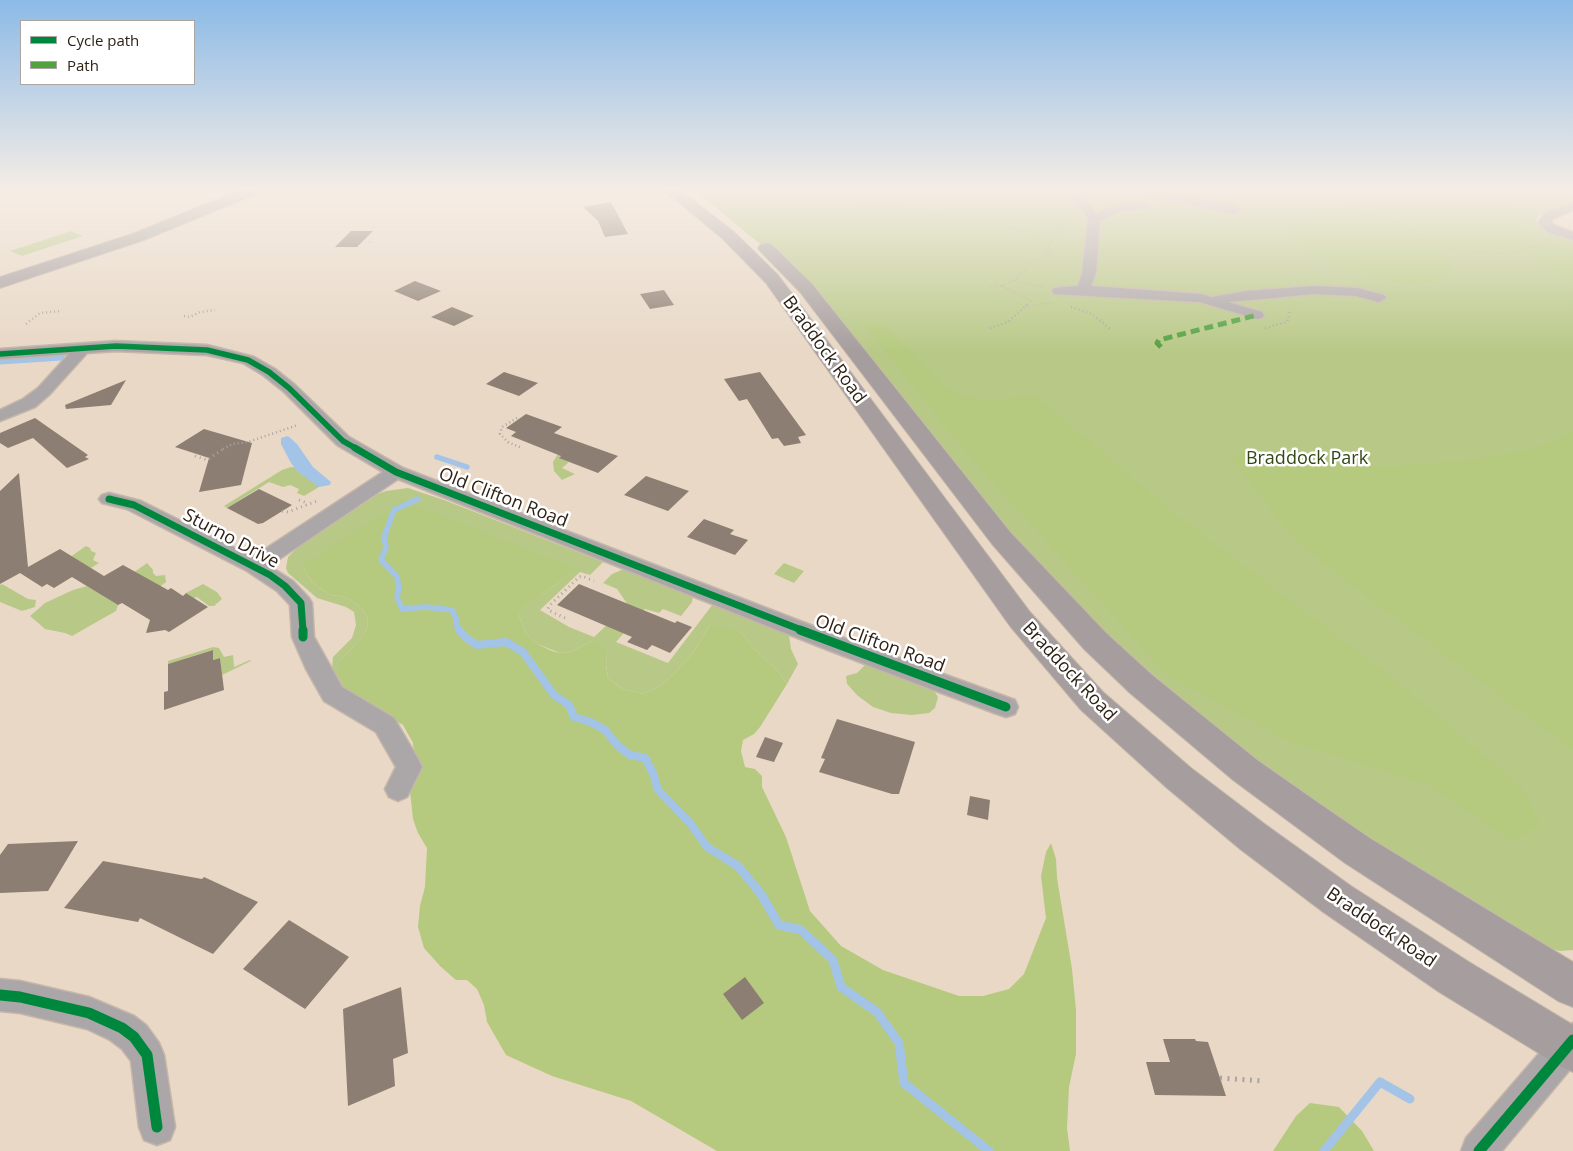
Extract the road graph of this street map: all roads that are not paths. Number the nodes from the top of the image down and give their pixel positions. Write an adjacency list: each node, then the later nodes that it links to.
1 (85, 245): 6 (main road)
2 (115, 245): 7 (main road)
3 (738, 245): 23 (main road, Braddock Road)
4 (762, 245): 21 (main road, Braddock Road)
5 (1092, 245): 8 (street)
6 (0, 273)
7 (0, 283)
8 (1083, 290): 9 (street); 11 (street)
9 (1057, 297)
10 (1379, 298): 11 (street)
11 (1210, 300): 12 (street)
12 (1257, 315)
13 (83, 348): 14 (street, Old Clifton Road); 15 (street); 16 (street, Old Clifton Road)
14 (0, 354)
15 (0, 416)
16 (396, 472): 18 (street); 19 (street, Old Clifton Road)
17 (109, 499): 18 (street, Sturno Drive)
18 (254, 566): 20 (street, Sturno Drive)
19 (1006, 706)
20 (398, 789)
21 (1573, 986)
22 (0, 995): 24 (street)
23 (1571, 1046): 25 (street)
24 (157, 1127)
25 (1479, 1151)

